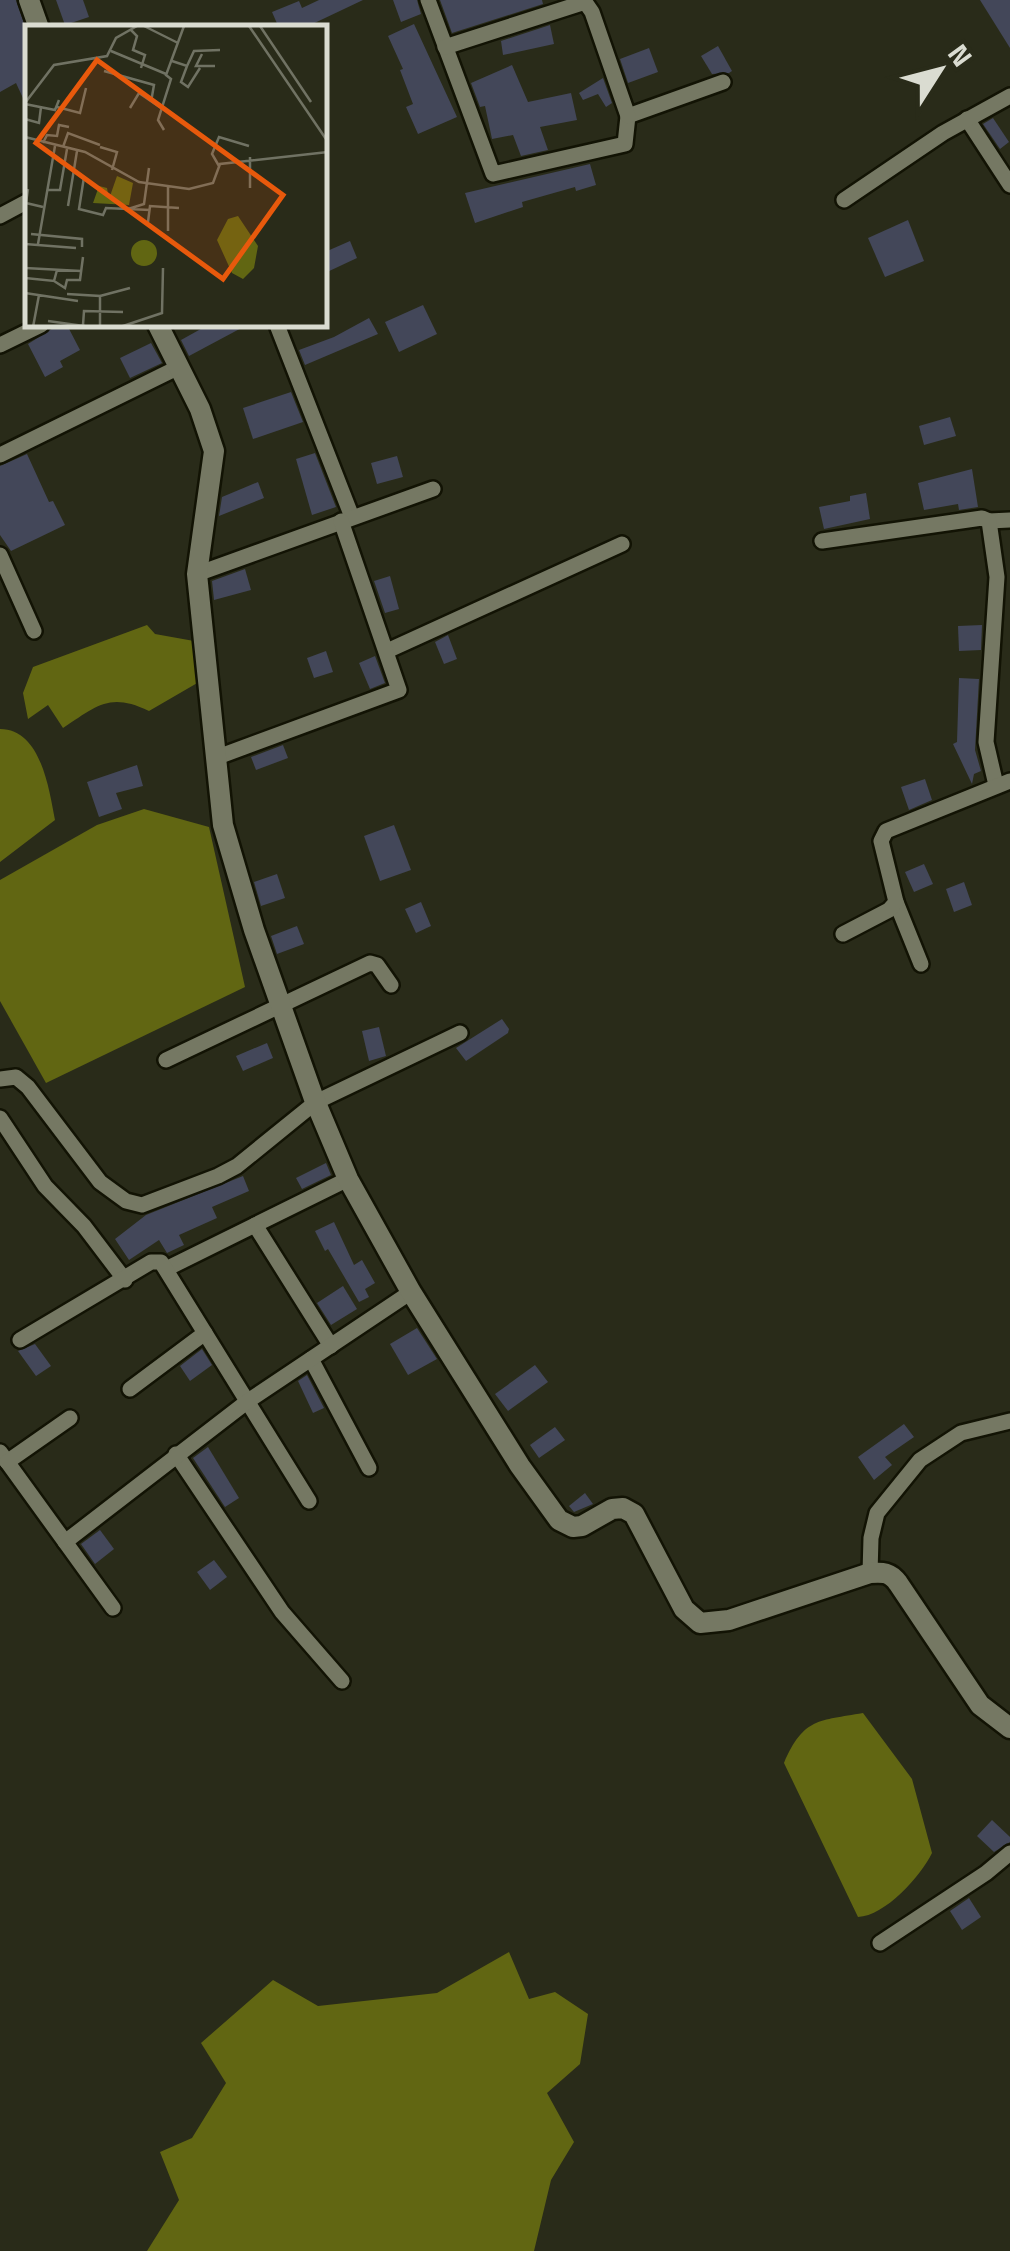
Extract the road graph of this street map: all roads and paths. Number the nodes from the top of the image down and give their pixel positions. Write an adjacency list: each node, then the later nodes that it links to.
1 (29, 0): 3 (street)
2 (428, 0): 4 (street)
3 (39, 25)
4 (445, 47): 7 (street); 7 (street)
5 (724, 82): 7 (street)
6 (1010, 96): 8 (street)
7 (628, 116)
8 (967, 119): 9 (street); 10 (street)
9 (1010, 184)
10 (844, 200)
11 (25, 203): 12 (street)
12 (0, 216)
13 (35, 328): 16 (street)
14 (160, 328): 17 (street)
15 (279, 328): 20 (street)
16 (0, 345)
17 (180, 367): 18 (street); 26 (street)
18 (0, 455)
19 (434, 489): 20 (street)
20 (346, 519): 26 (street); 28 (street)
21 (1010, 520): 22 (street)
22 (989, 521): 23 (street); 30 (street)
23 (822, 541)
24 (622, 544): 28 (street)
25 (2, 566): 27 (street)
26 (198, 574): 31 (street)
27 (34, 631)
28 (388, 651): 31 (street)
29 (1010, 667): 30 (street)
30 (992, 671): 32 (street)
31 (215, 758): 37 (street)
32 (1003, 783): 33 (street)
33 (896, 902): 34 (street); 35 (street)
34 (843, 934)
35 (920, 964)
36 (391, 986): 37 (street)
37 (279, 1004): 39 (street); 41 (street)
38 (460, 1033): 41 (street)
39 (166, 1060)
40 (0, 1079): 41 (street)
41 (316, 1102): 43 (street)
42 (0, 1118): 46 (street)
43 (348, 1179): 44 (street); 47 (street)
44 (254, 1226): 45 (street); 50 (street)
45 (166, 1270): 46 (street); 48 (street)
46 (125, 1280): 49 (street)
47 (411, 1292): 50 (street); 61 (street)
48 (205, 1333): 52 (street); 53 (street)
49 (20, 1340)
50 (331, 1346): 51 (street)
51 (311, 1359): 53 (street); 58 (street)
52 (130, 1389)
53 (248, 1401): 56 (street); 59 (street)
54 (70, 1418): 57 (street)
55 (1010, 1421): 61 (street)
56 (176, 1454): 60 (street); 63 (street)
57 (3, 1457): 60 (street)
58 (370, 1468)
59 (310, 1502)
60 (64, 1542): 62 (street)
61 (870, 1572): 64 (street)
62 (113, 1608)
63 (342, 1682)
64 (1010, 1728)
65 (1010, 1853): 66 (street)
66 (880, 1942)

